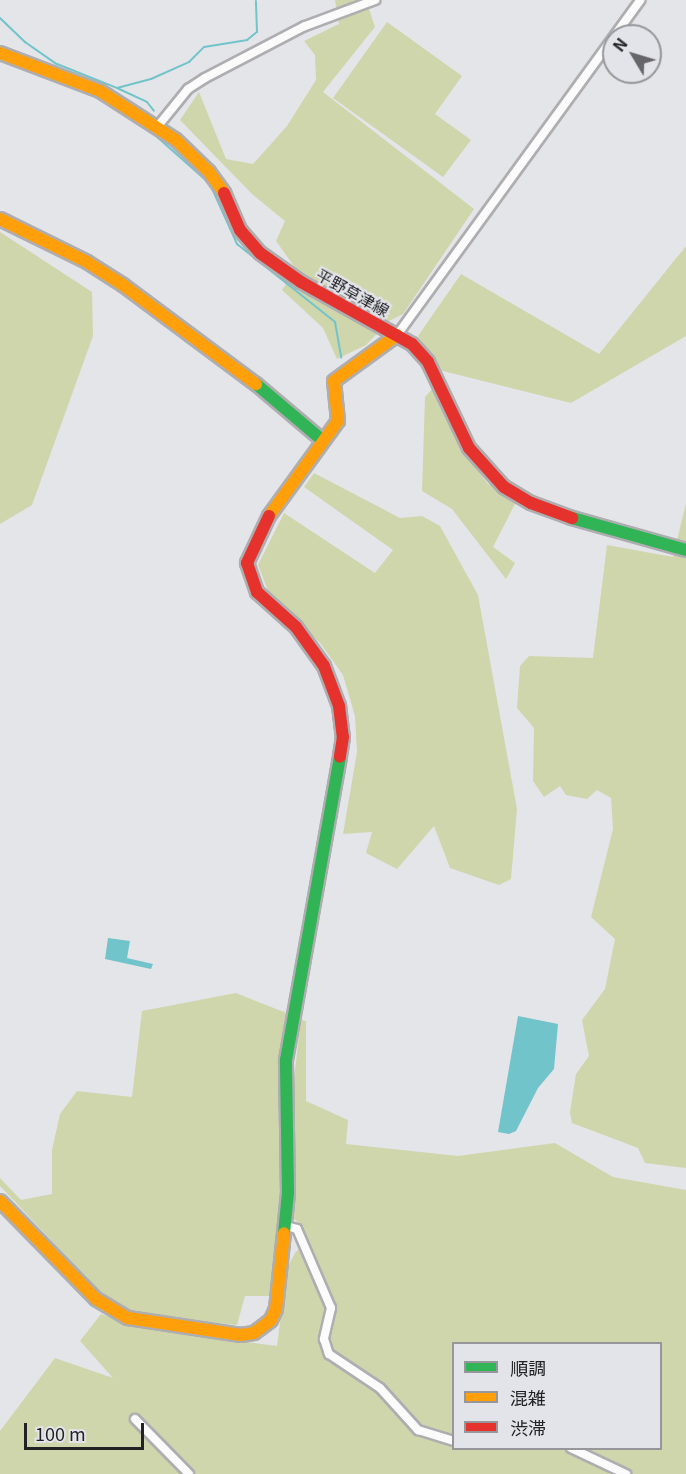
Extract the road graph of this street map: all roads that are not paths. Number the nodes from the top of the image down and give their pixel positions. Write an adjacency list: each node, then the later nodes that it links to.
1 (375, 0): 4 (street)
2 (640, 0): 6 (street)
3 (0, 53): 4 (street, 平野草津線)
4 (158, 126): 6 (street, 平野草津線)
5 (0, 219): 7 (street)
6 (397, 335): 7 (street); 8 (street, 平野草津線)
7 (322, 440): 10 (street)
8 (686, 550)
9 (0, 1201): 10 (street)
10 (286, 1226): 12 (street)
11 (135, 1419): 14 (street)
12 (452, 1441)
13 (573, 1450): 15 (street)
14 (189, 1474)
15 (626, 1474)

